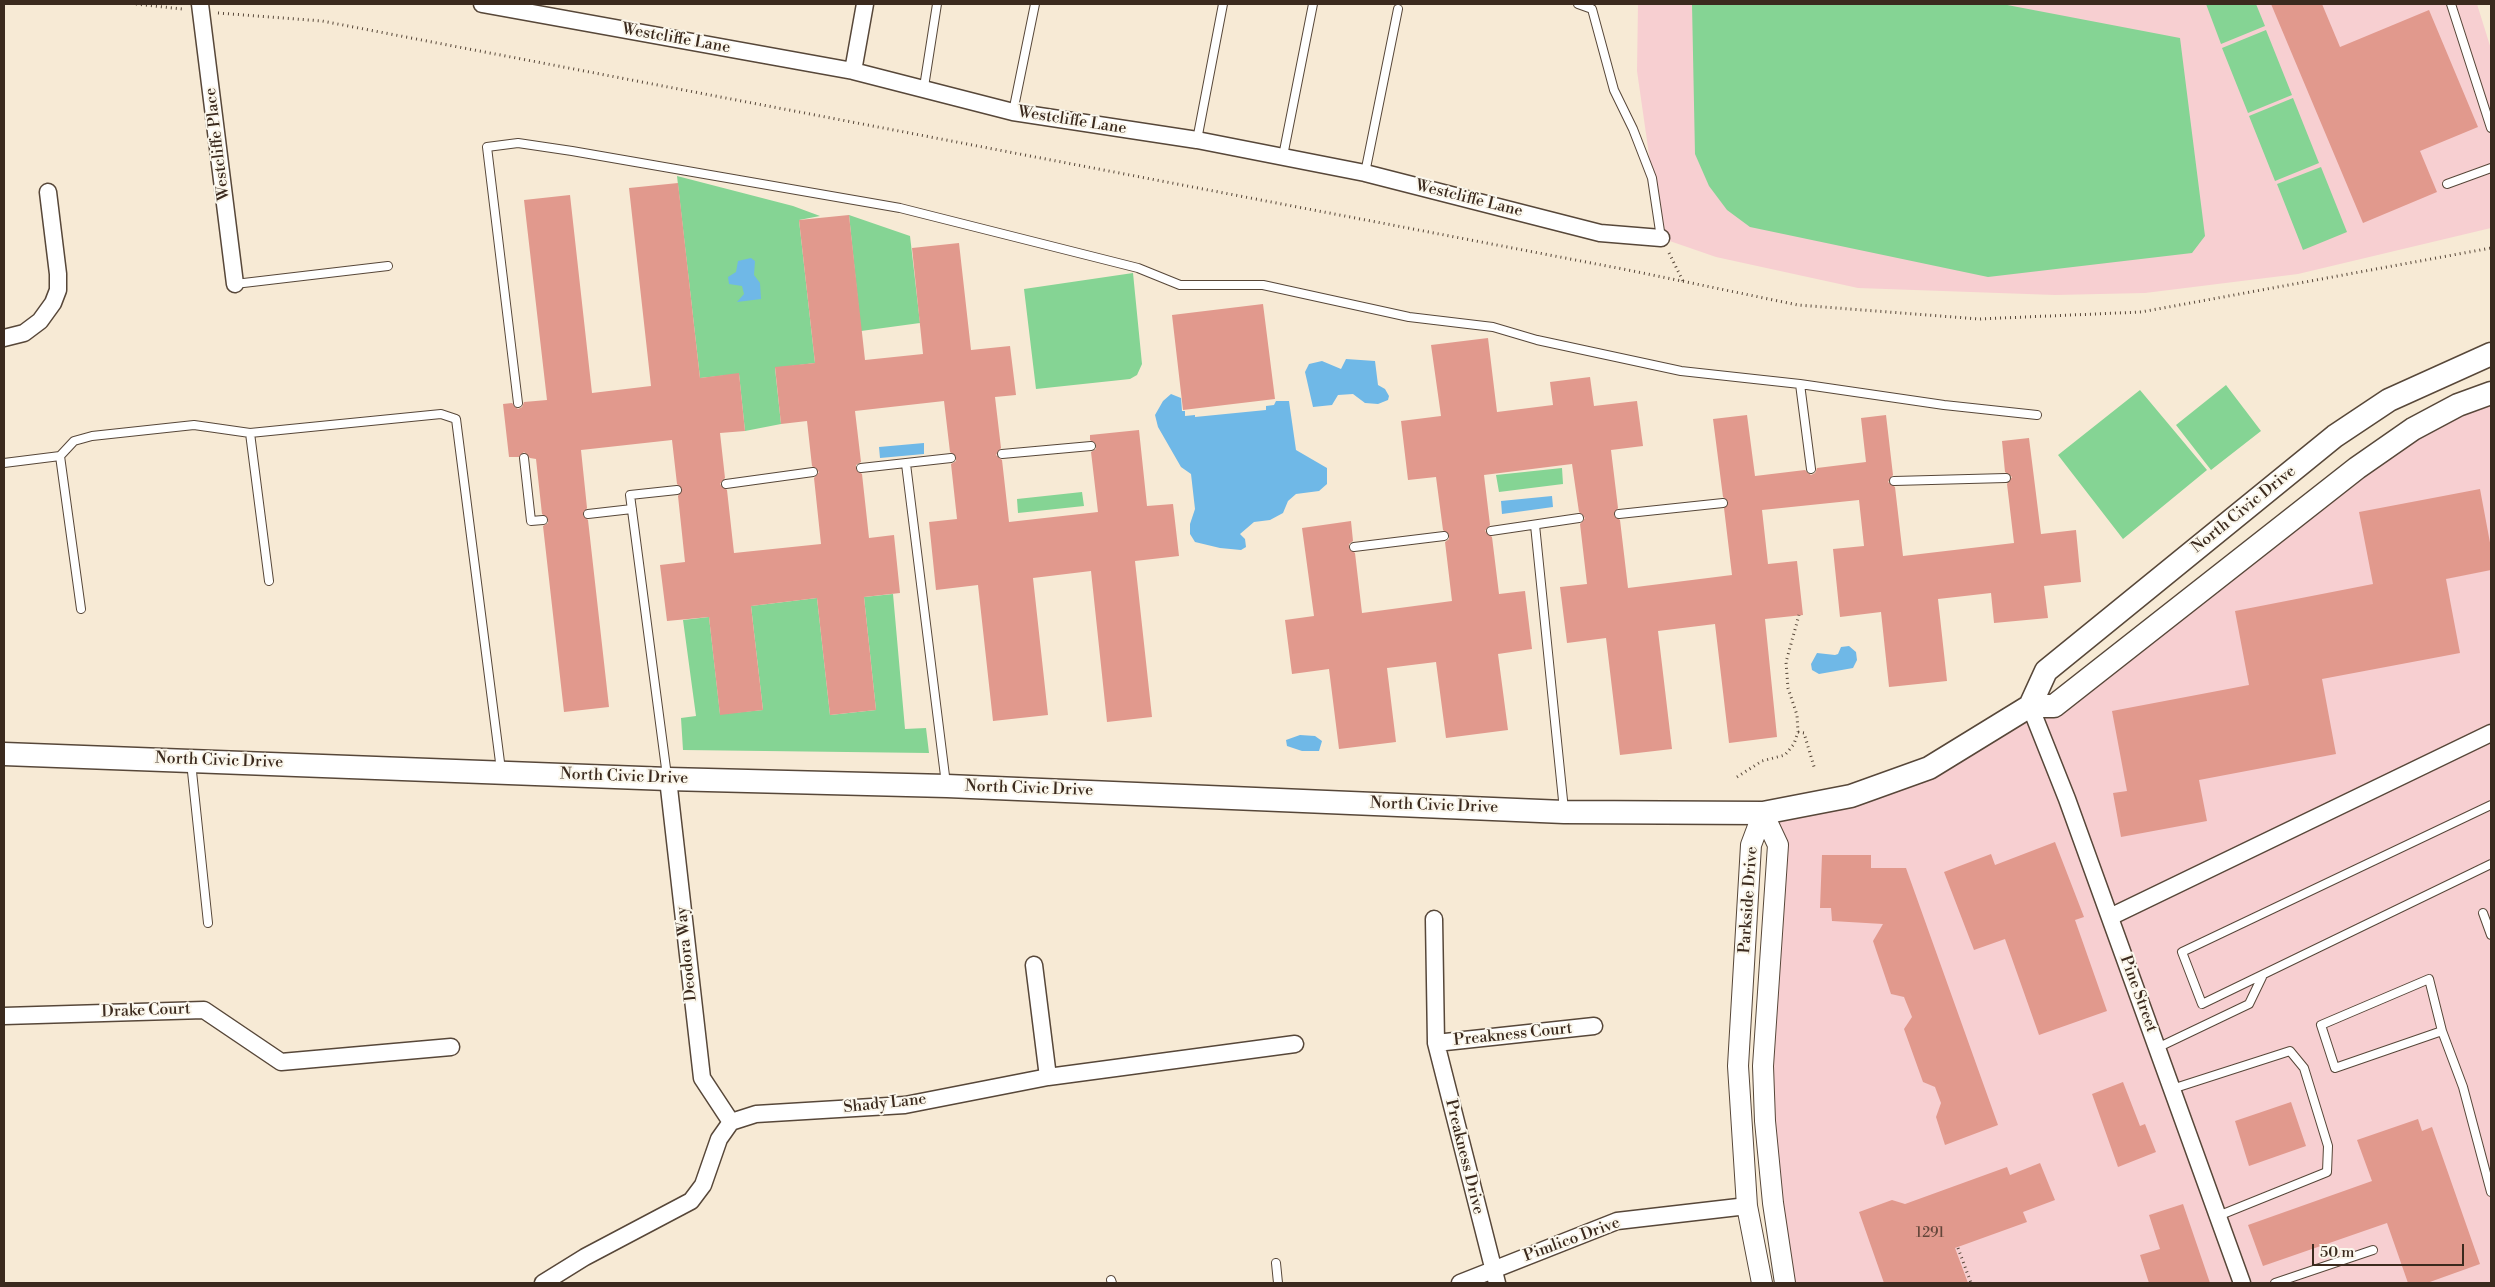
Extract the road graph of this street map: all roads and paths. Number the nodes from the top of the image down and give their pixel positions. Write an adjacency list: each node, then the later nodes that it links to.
1 (136, 4): 10 (path)
2 (482, 4): 12 (street, Westcliffe Lane)
3 (864, 4): 12 (street)
4 (937, 4): 13 (lane)
5 (1035, 4): 14 (lane)
6 (1223, 4): 16 (lane)
7 (1313, 4): 17 (lane)
8 (1578, 4): 22 (lane)
9 (2451, 4): 15 (lane)
10 (201, 7): 25 (path); 26 (street, Westcliffe Place)
11 (1398, 9): 19 (lane)
12 (853, 71): 13 (street, Westcliffe Lane)
13 (924, 87): 14 (street, Westcliffe Lane)
14 (1013, 112): 16 (street, Westcliffe Lane)
15 (2491, 128)
16 (1197, 140): 17 (street, Westcliffe Lane)
17 (1283, 156): 19 (street, Westcliffe Lane)
18 (2491, 168): 20 (lane)
19 (1365, 172): 22 (street, Westcliffe Lane)
20 (2446, 184)
21 (48, 192): 27 (street)
22 (1661, 238): 25 (path)
23 (2491, 248): 25 (path)
24 (388, 266): 26 (lane)
25 (1683, 282)
26 (234, 284)
27 (4, 338)
28 (2491, 354): 61 (main road, North Civic Drive)
29 (1800, 384): 31 (lane); 32 (lane); 42 (lane)
30 (2491, 393): 61 (main road)
31 (518, 403)
32 (2037, 415)
33 (250, 433): 36 (lane); 58 (lane); 67 (lane)
34 (1091, 446): 35 (lane)
35 (1002, 454)
36 (60, 456): 39 (lane); 59 (lane)
37 (524, 458): 53 (lane)
38 (951, 458): 40 (lane)
39 (4, 463)
40 (906, 464): 41 (lane); 70 (lane)
41 (861, 468)
42 (1811, 469)
43 (813, 472): 46 (lane)
44 (2006, 478): 45 (lane)
45 (1894, 480)
46 (726, 484)
47 (677, 490): 49 (lane)
48 (1723, 503): 51 (lane)
49 (632, 509): 50 (lane); 69 (lane)
50 (588, 514)
51 (1619, 514)
52 (1579, 518): 54 (lane)
53 (543, 520)
54 (1535, 525): 55 (lane); 72 (lane)
55 (1491, 531)
56 (1444, 536): 57 (lane)
57 (1354, 547)
58 (269, 581)
59 (81, 609)
60 (1799, 615): 62 (path)
61 (2030, 706): 73 (main road, North Civic Drive); 76 (street, Pine Street)
62 (1798, 732): 66 (path); 68 (path)
63 (2491, 733): 76 (street)
64 (4, 754): 65 (main road, North Civic Drive)
65 (190, 760): 67 (main road, North Civic Drive); 78 (lane)
66 (1815, 770)
67 (501, 772): 69 (main road, North Civic Drive)
68 (1737, 777)
69 (668, 779): 70 (main road, North Civic Drive); 91 (street, Deodora Way)
70 (947, 786): 72 (main road, North Civic Drive)
71 (2491, 806): 81 (lane)
72 (1564, 812): 73 (main road, North Civic Drive)
73 (1763, 813): 93 (street, Parkside Drive); 103 (street, Parkside Drive)
74 (2491, 864): 81 (lane)
75 (2483, 913): 79 (lane)
76 (2110, 917): 88 (street, Pine Street)
77 (1434, 919): 86 (street, Preakness Court)
78 (208, 923)
79 (2491, 935)
80 (1034, 965): 89 (street)
81 (2262, 977): 88 (lane)
82 (4, 1016): 87 (street, Drake Court)
83 (1594, 1026): 86 (street, Preakness Court)
84 (2442, 1031): 84 (lane); 92 (lane)
85 (1295, 1044): 89 (street, Shady Lane)
86 (1436, 1044): 98 (street, Preakness Drive)
87 (451, 1047)
88 (2157, 1048): 90 (street, Pine Street)
89 (1048, 1077): 91 (street, Shady Lane)
90 (2172, 1089): 94 (street, Pine Street); 94 (lane)
91 (730, 1122): 99 (street)
92 (2491, 1192)
93 (1747, 1206): 98 (street, Pimlico Drive); 102 (street, Parkside Drive)
94 (2218, 1216): 105 (street, Pine Street)
95 (1958, 1248): 104 (path)
96 (2373, 1250): 106 (lane)
97 (1276, 1263): 100 (lane)
98 (1495, 1276): 101 (street, Pimlico Drive)
99 (543, 1283)
100 (1278, 1283)
101 (1460, 1283)
102 (1762, 1283)
103 (1785, 1283)
104 (1971, 1283)
105 (2242, 1283)
106 (2275, 1283)

